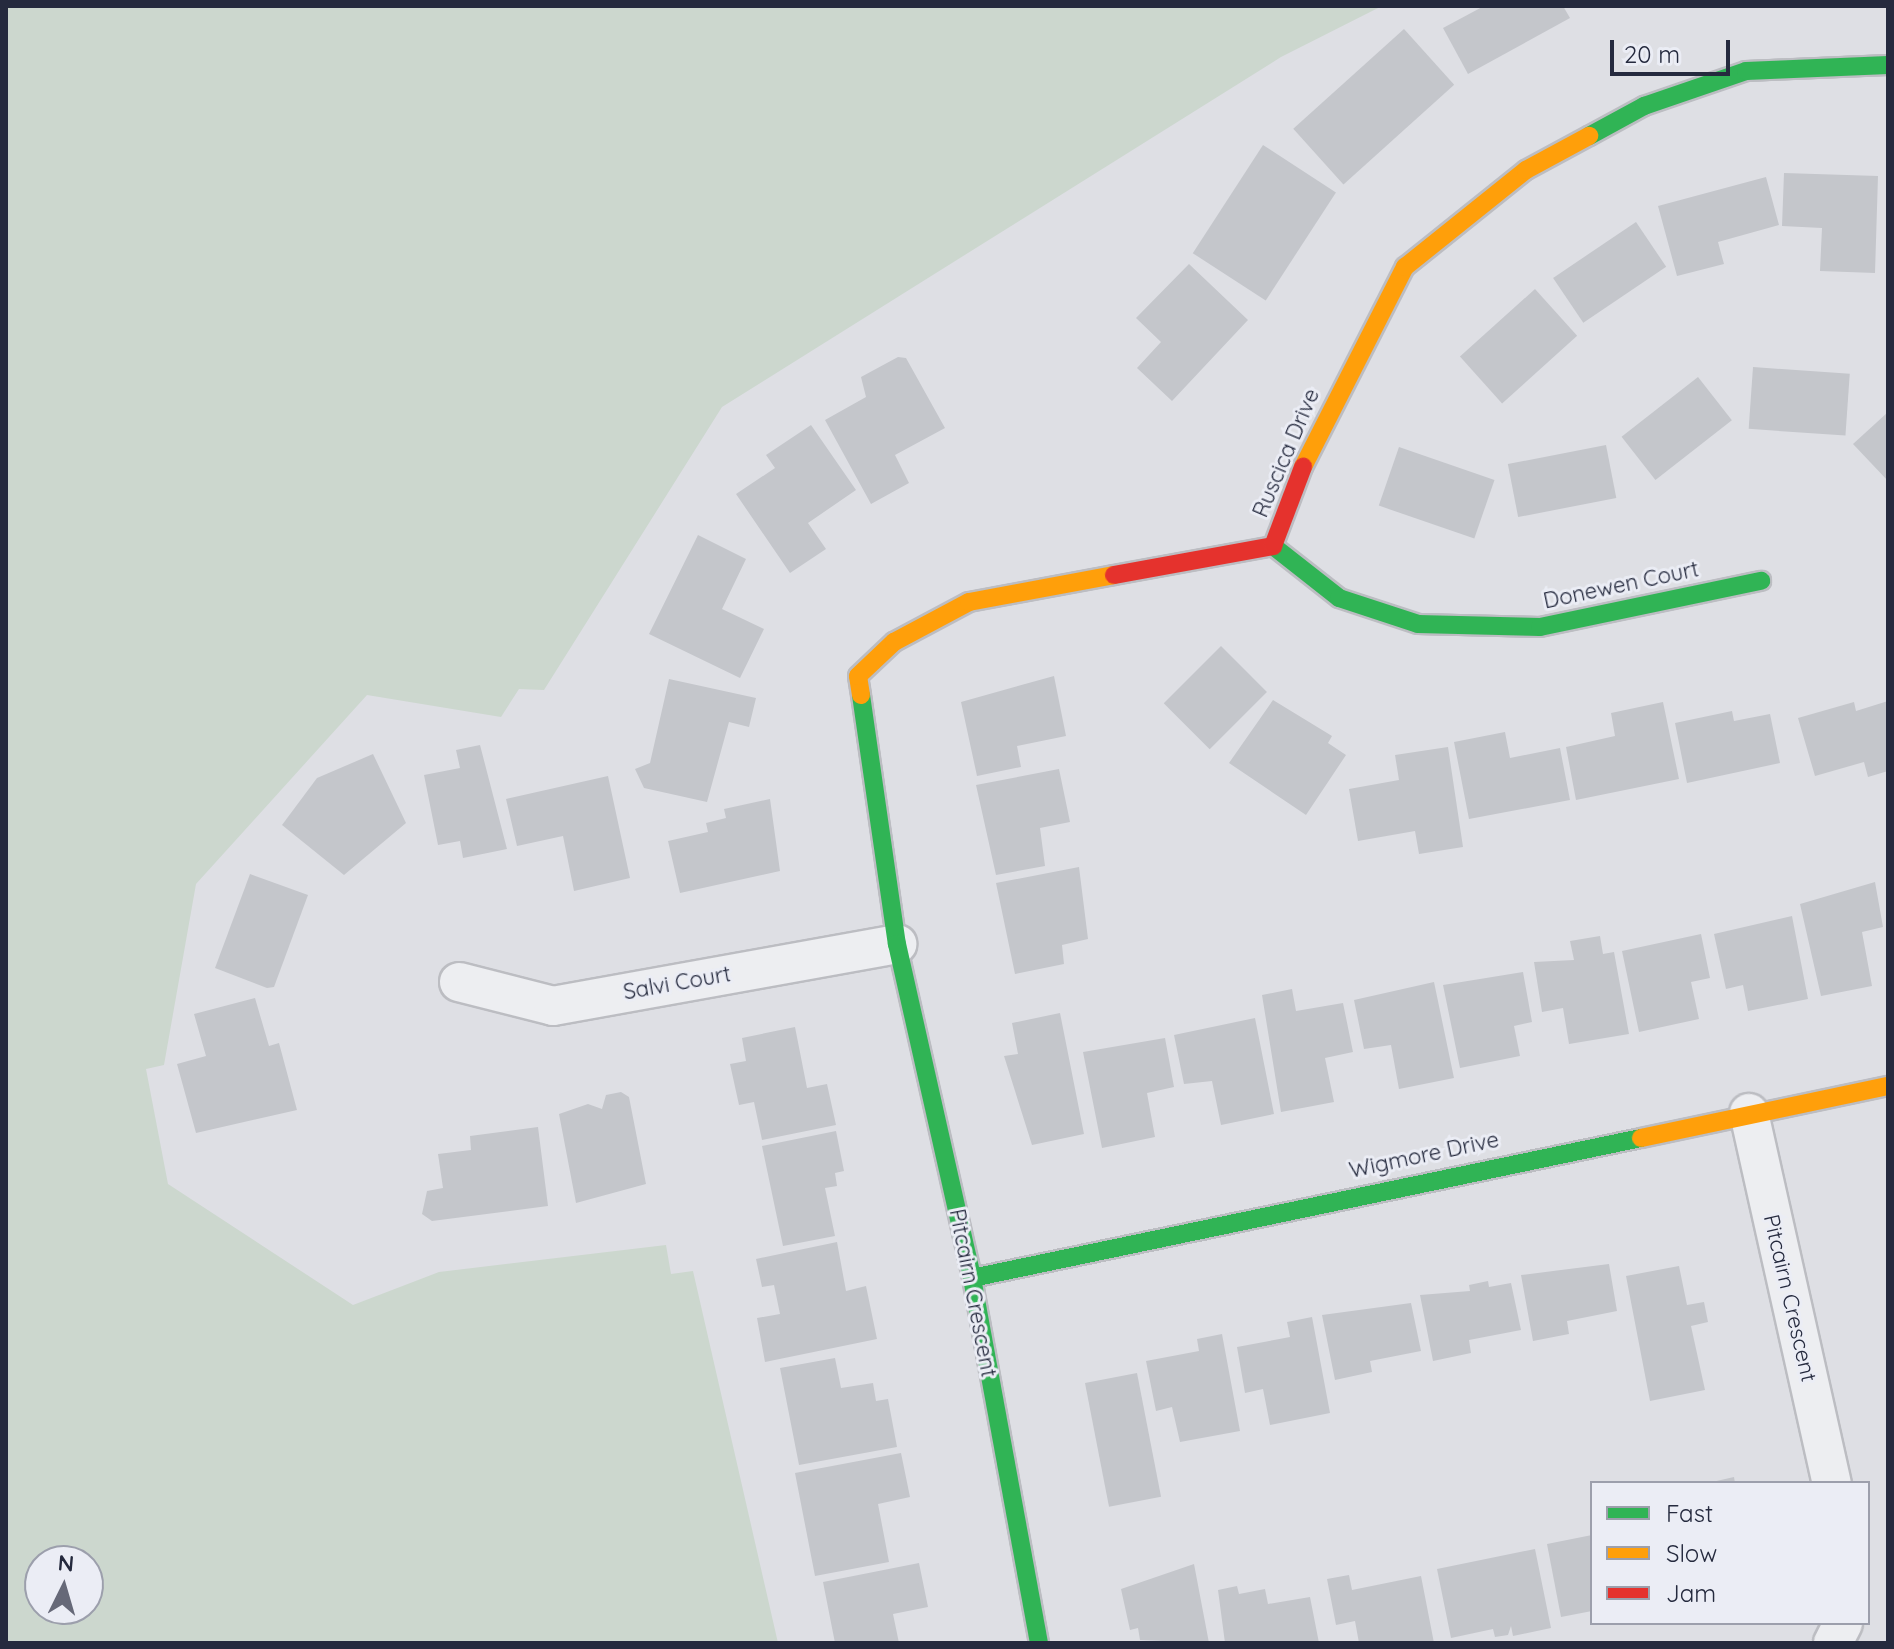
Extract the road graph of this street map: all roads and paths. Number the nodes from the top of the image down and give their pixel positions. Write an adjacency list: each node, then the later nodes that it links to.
1 (1888, 65): 2 (street, Ruscica Drive)
2 (1273, 546): 3 (street, Donewen Court); 4 (street, Ruscica Drive)
3 (1761, 581)
4 (897, 944): 5 (street, Salvi Court); 8 (street, Pitcairn Crescent)
5 (459, 982)
6 (1888, 1086): 7 (street, Wigmore Drive)
7 (1749, 1113): 8 (street, Wigmore Drive); 9 (street, Pitcairn Crescent)
8 (972, 1278): 11 (street, Pitcairn Crescent)
9 (1832, 1481)
10 (1842, 1625): 12 (street)
11 (1039, 1643)
12 (1833, 1643)

